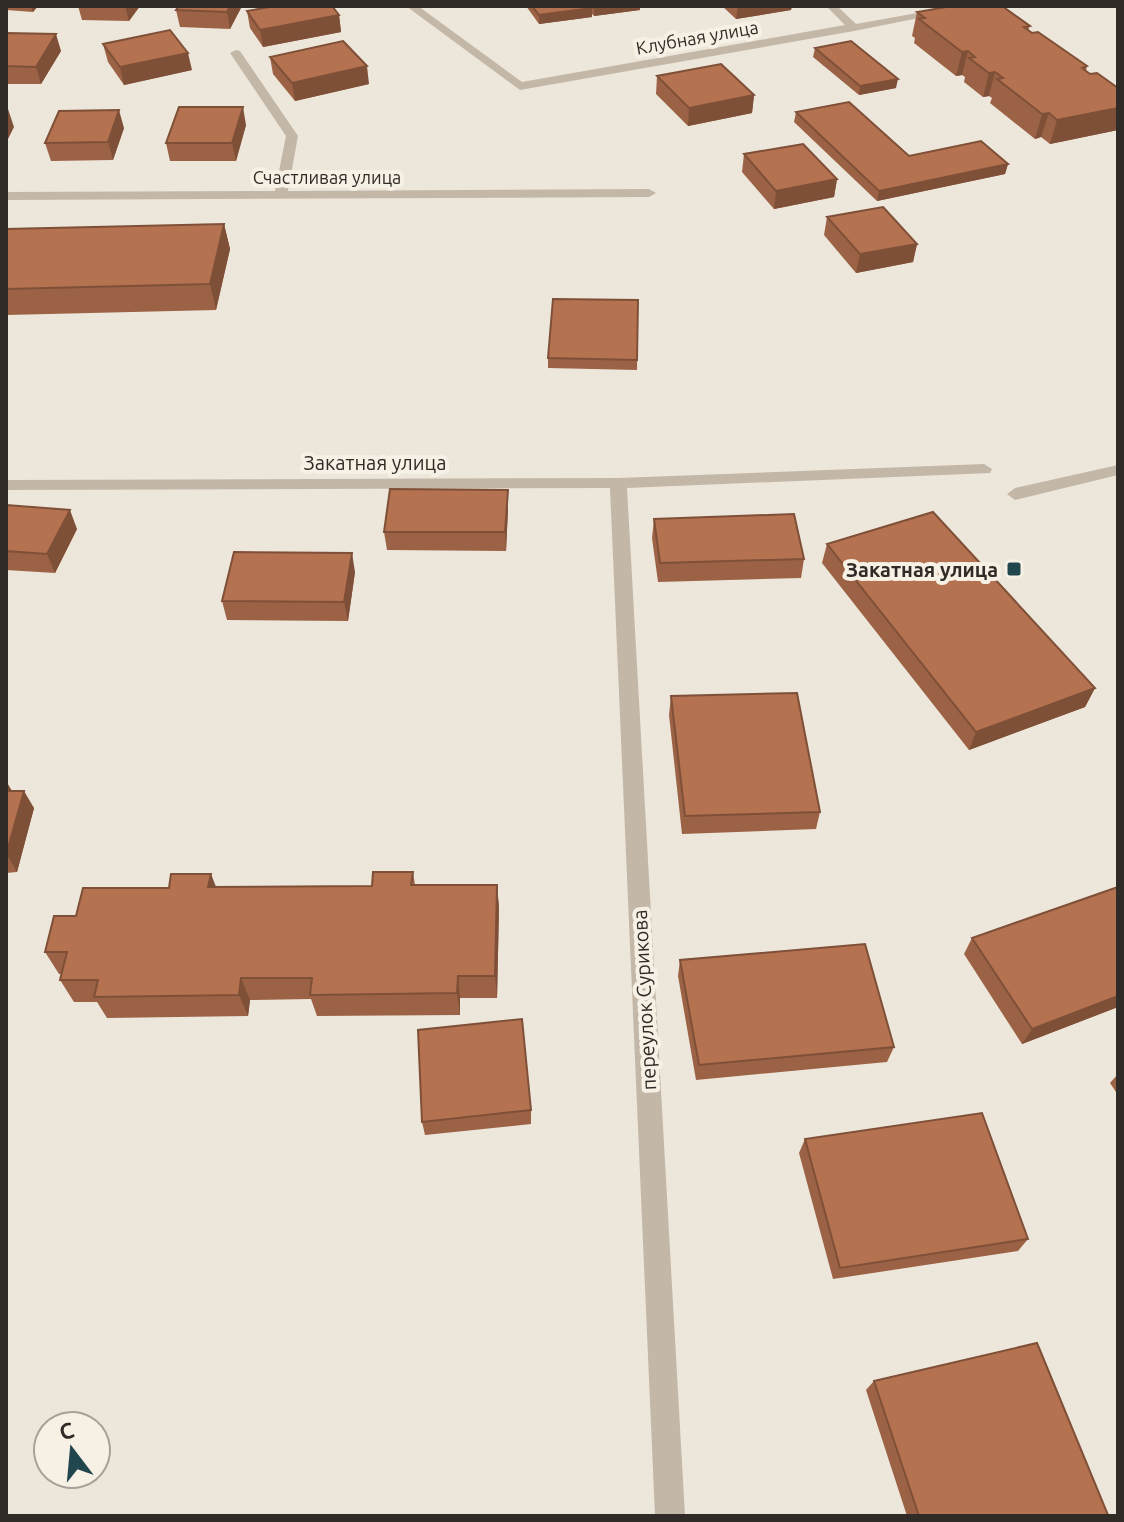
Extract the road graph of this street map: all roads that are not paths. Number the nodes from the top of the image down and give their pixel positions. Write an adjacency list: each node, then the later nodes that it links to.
1 (411, 6): 4 (street, Клубная улица)
2 (831, 6): 4 (street)
3 (974, 6): 4 (street, Клубная улица)
4 (854, 28)
5 (236, 53): 7 (street)
6 (649, 193): 7 (street, Счастливая улица)
7 (281, 195): 8 (street, Счастливая улица)
8 (6, 196)
9 (984, 469): 11 (street, Закатная улица)
10 (1118, 470): 13 (street)
11 (618, 483): 12 (street, Закатная улица); 14 (street, переулок Сурикова)
12 (6, 485)
13 (1015, 494)
14 (670, 1516)

